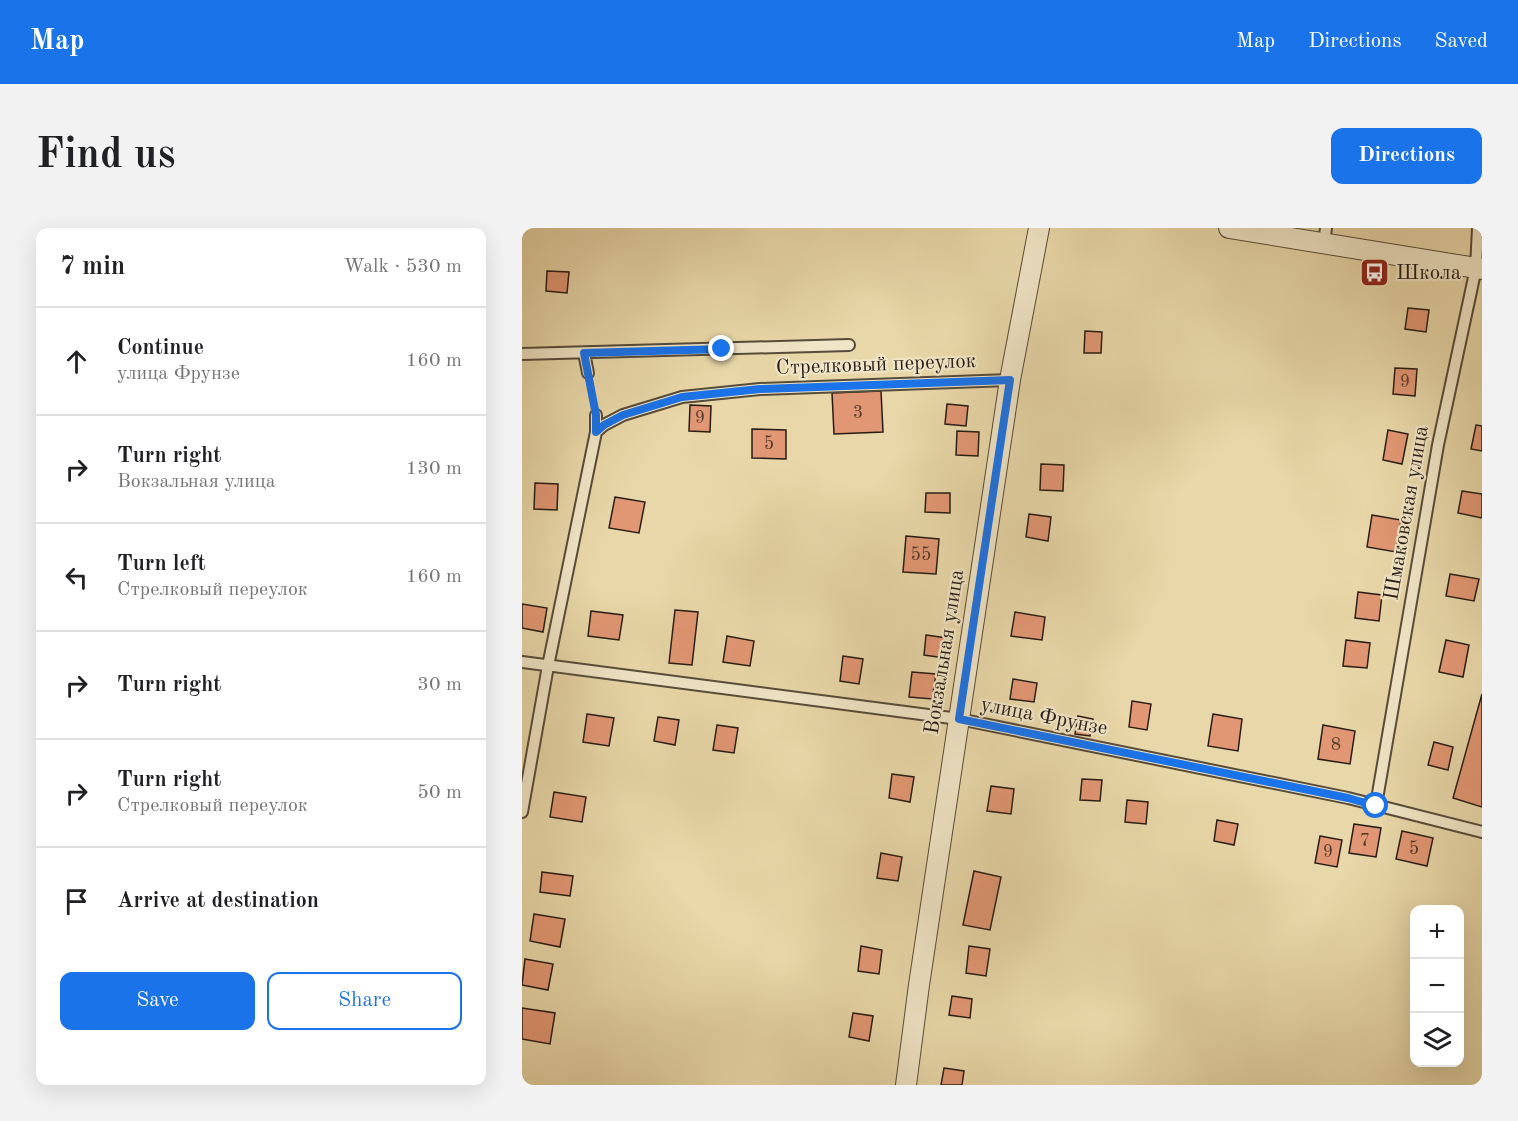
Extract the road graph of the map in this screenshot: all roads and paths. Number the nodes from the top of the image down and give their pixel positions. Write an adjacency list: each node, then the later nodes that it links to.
1 (1039, 228): 10 (street, Вокзальная улица)
2 (1229, 228): 4 (street)
3 (1478, 228): 5 (lane, Шмаковская улица)
4 (1325, 236): 5 (street)
5 (1479, 269): 16 (lane, Шмаковская улица)
6 (849, 345): 7 (lane, Стрелковый переулок)
7 (584, 353): 8 (lane, Стрелковый переулок); 9 (lane)
8 (522, 354)
9 (588, 373): 11 (path)
10 (1010, 380): 12 (lane, Стрелковый переулок); 15 (street, Вокзальная улица)
11 (596, 415): 12 (lane)
12 (600, 428): 14 (lane)
13 (522, 662): 14 (lane, улица Фрунзе)
14 (548, 666): 15 (lane, улица Фрунзе); 17 (lane)
15 (959, 719): 16 (lane, улица Фрунзе); 19 (street, Вокзальная улица)
16 (1376, 806): 18 (lane, улица Фрунзе)
17 (522, 812)
18 (1482, 832)
19 (906, 1085)

